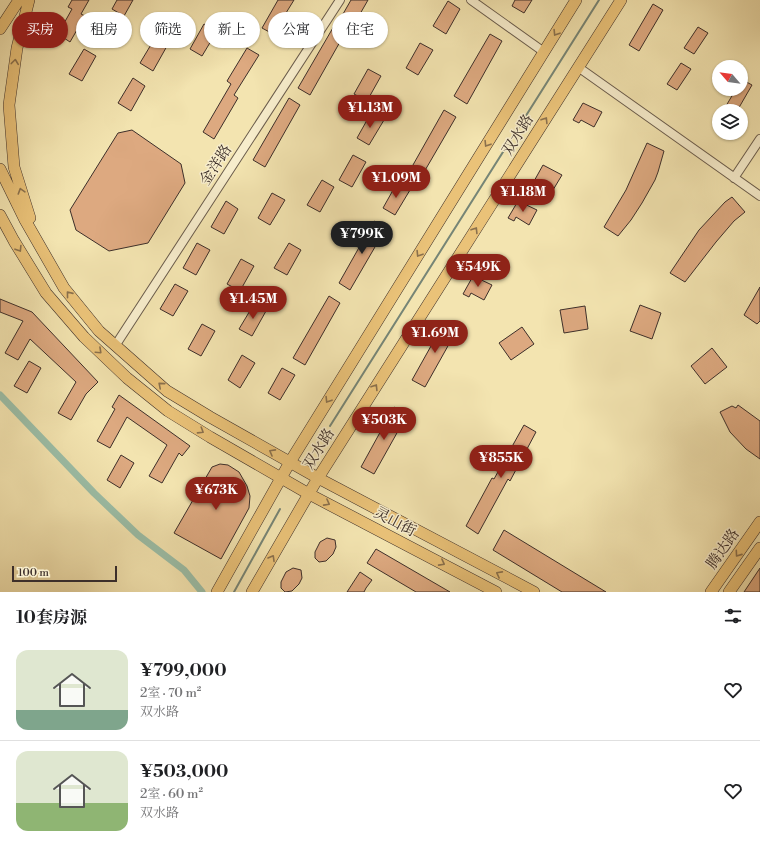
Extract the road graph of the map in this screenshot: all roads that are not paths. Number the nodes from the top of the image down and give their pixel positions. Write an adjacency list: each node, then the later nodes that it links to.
1 (19, 0): 7 (main road)
2 (29, 0): 15 (main road, one-way to 2)
3 (340, 0): 16 (street, 金洋路)
4 (471, 0): 8 (street)
5 (576, 0): 8 (main road, 双水路, one-way to 8)
6 (621, 0): 9 (main road, 双水路)
7 (0, 29)
8 (544, 52): 17 (main road, 双水路, one-way to 17)
9 (578, 67): 12 (street); 19 (main road, 双水路, one-way to 9)
10 (760, 139): 12 (street)
11 (0, 169): 15 (main road)
12 (734, 178): 13 (street)
13 (760, 196)
14 (0, 215): 18 (main road, 灵山街, one-way to 18)
15 (37, 241): 16 (main road, 灵山街, one-way to 15)
16 (114, 346): 17 (main road, 灵山街, one-way to 16)
17 (290, 462): 18 (main road, 双水路); 19 (main road, 灵山街)
18 (280, 477): 20 (main road, 灵山街); 23 (main road, 双水路)
19 (318, 478): 20 (main road, 双水路); 26 (main road, 灵山街, one-way to 19)
20 (309, 494): 24 (main road, 双水路, one-way to 20); 25 (main road, 灵山街, one-way to 25)
21 (760, 522): 27 (main road, 腾达路, one-way to 27)
22 (760, 548): 28 (main road, 腾达路)
23 (218, 590)
24 (252, 592)
25 (496, 592)
26 (534, 592)
27 (711, 592)
28 (729, 592)

